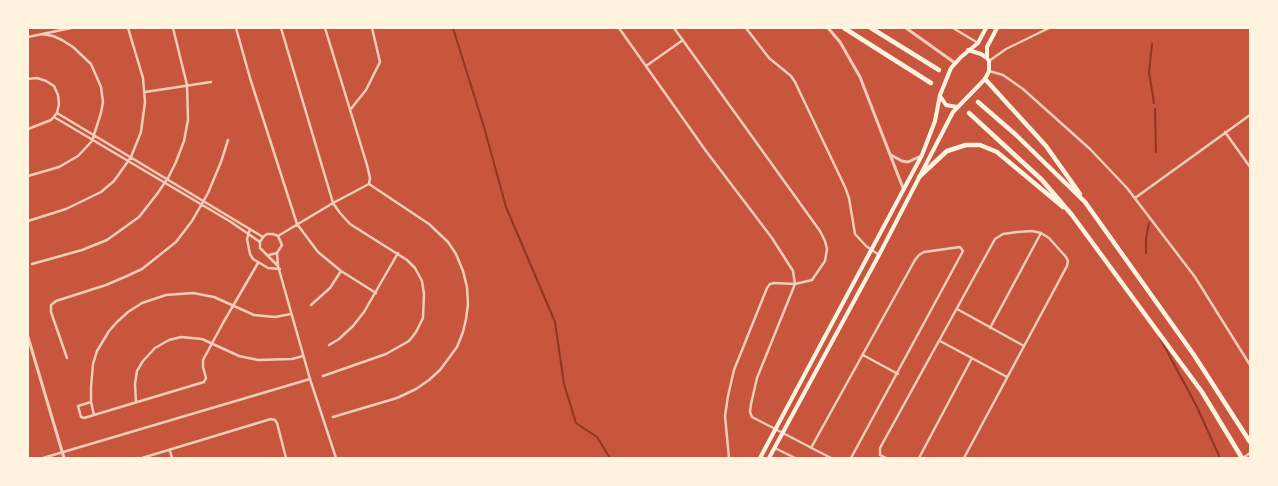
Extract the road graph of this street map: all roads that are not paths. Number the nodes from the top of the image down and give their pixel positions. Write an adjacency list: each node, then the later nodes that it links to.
1 (71, 28): 19 (street)
2 (128, 28): 34 (street)
3 (173, 28): 33 (street)
4 (236, 28): 66 (street)
5 (281, 28): 62 (street)
6 (325, 28): 38 (street)
7 (372, 28): 38 (street)
8 (619, 28): 26 (street)
9 (674, 28): 21 (street)
10 (746, 28): 73 (street)
11 (828, 28): 48 (street)
12 (844, 28): 32 (highway)
13 (872, 28): 27 (highway)
14 (906, 28): 25 (street)
15 (953, 28): 22 (street)
16 (986, 28): 22 (main road)
17 (997, 28): 24 (main road)
18 (1049, 28): 24 (street)
19 (42, 34): 20 (street); 45 (street)
20 (28, 37)
21 (683, 40): 26 (street); 82 (street)
22 (978, 43): 23 (main road)
23 (968, 50): 24 (main road); 25 (main road)
24 (988, 60): 28 (main road)
25 (955, 62): 35 (main road)
26 (646, 66): 82 (street)
27 (939, 70)
28 (989, 71): 30 (main road); 59 (street)
29 (28, 79): 39 (street)
30 (985, 79): 37 (main road); 61 (highway)
31 (211, 82): 33 (street)
32 (931, 83)
33 (188, 85): 34 (street); 55 (street)
34 (144, 92): 50 (street)
35 (940, 95): 37 (main road); 49 (main road)
36 (978, 102): 61 (highway)
37 (958, 108): 54 (main road)
38 (350, 110): 57 (street)
39 (57, 113): 42 (street); 45 (street)
40 (969, 113): 64 (highway)
41 (1250, 115): 44 (street)
42 (54, 117): 43 (street); 47 (street)
43 (28, 129)
44 (1225, 132): 52 (street); 59 (street)
45 (95, 135): 47 (street); 50 (street)
46 (228, 140): 60 (street)
47 (92, 141): 51 (street); 53 (street)
48 (890, 155): 49 (street); 58 (street)
49 (922, 155): 58 (main road)
50 (131, 157): 51 (street); 55 (street)
51 (127, 162): 56 (street); 65 (street)
52 (1250, 167)
53 (28, 176)
54 (919, 177): 64 (highway); 77 (main road)
55 (168, 178): 56 (street); 60 (street)
56 (164, 184): 63 (street); 79 (street)
57 (369, 184): 62 (street); 106 (street)
58 (903, 188): 73 (main road)
59 (1135, 198): 98 (street)
60 (204, 200): 63 (street); 67 (street)
61 (1085, 202): 109 (highway)
62 (333, 203): 66 (street); 75 (street)
63 (201, 205): 69 (street); 96 (street)
64 (1072, 215): 130 (highway)
65 (28, 221)
66 (297, 224): 70 (street); 81 (street)
67 (250, 229): 69 (street); 71 (street)
68 (1042, 232): 86 (street); 88 (street); 93 (street)
69 (248, 234): 72 (street); 78 (street)
70 (278, 236): 71 (street); 74 (street)
71 (263, 237): 72 (street)
72 (260, 242): 76 (street)
73 (871, 250): 77 (street); 107 (main road)
74 (277, 253): 76 (street); 80 (street)
75 (398, 253): 83 (street); 100 (street)
76 (269, 255): 80 (street)
77 (879, 255): 108 (main road)
78 (258, 263): 80 (street); 85 (street)
79 (32, 264)
80 (279, 267): 87 (street)
81 (341, 271): 83 (street); 84 (street)
82 (796, 284): 107 (street); 121 (street)
83 (376, 293): 92 (street)
84 (311, 305)
85 (233, 306): 87 (street); 91 (street); 103 (street)
86 (957, 309): 88 (street); 90 (street)
87 (292, 314): 95 (street)
88 (990, 328): 93 (street)
89 (28, 337): 113 (street)
90 (940, 341): 97 (street); 127 (street)
91 (211, 344): 95 (street); 104 (street); 104 (street)
92 (329, 345)
93 (1024, 346): 101 (street)
94 (863, 355): 99 (street); 99 (street); 111 (street)
95 (303, 356): 102 (street)
96 (67, 358)
97 (972, 358): 101 (street); 128 (street)
98 (1250, 365)
99 (898, 374): 126 (street)
100 (323, 376)
101 (1007, 377): 129 (street)
102 (310, 379): 113 (street); 120 (street)
103 (91, 402): 105 (street); 105 (street)
104 (136, 402): 105 (street)
105 (94, 414)
106 (333, 417)
107 (776, 430): 108 (street); 122 (main road)
108 (783, 434): 110 (main road); 111 (street)
109 (1249, 439)
110 (775, 448): 123 (main road); 124 (street)
111 (811, 448): 125 (street)
112 (170, 451): 117 (street); 118 (street); 119 (street)
113 (63, 453): 115 (street); 116 (street)
114 (1250, 453): 130 (street)
115 (43, 458)
116 (64, 458)
117 (142, 458)
118 (172, 458)
119 (286, 458)
120 (336, 458)
121 (728, 458)
122 (760, 458)
123 (769, 458)
124 (796, 458)
125 (831, 458)
126 (851, 458)
127 (886, 458)
128 (918, 458)
129 (964, 458)
130 (1242, 458)

